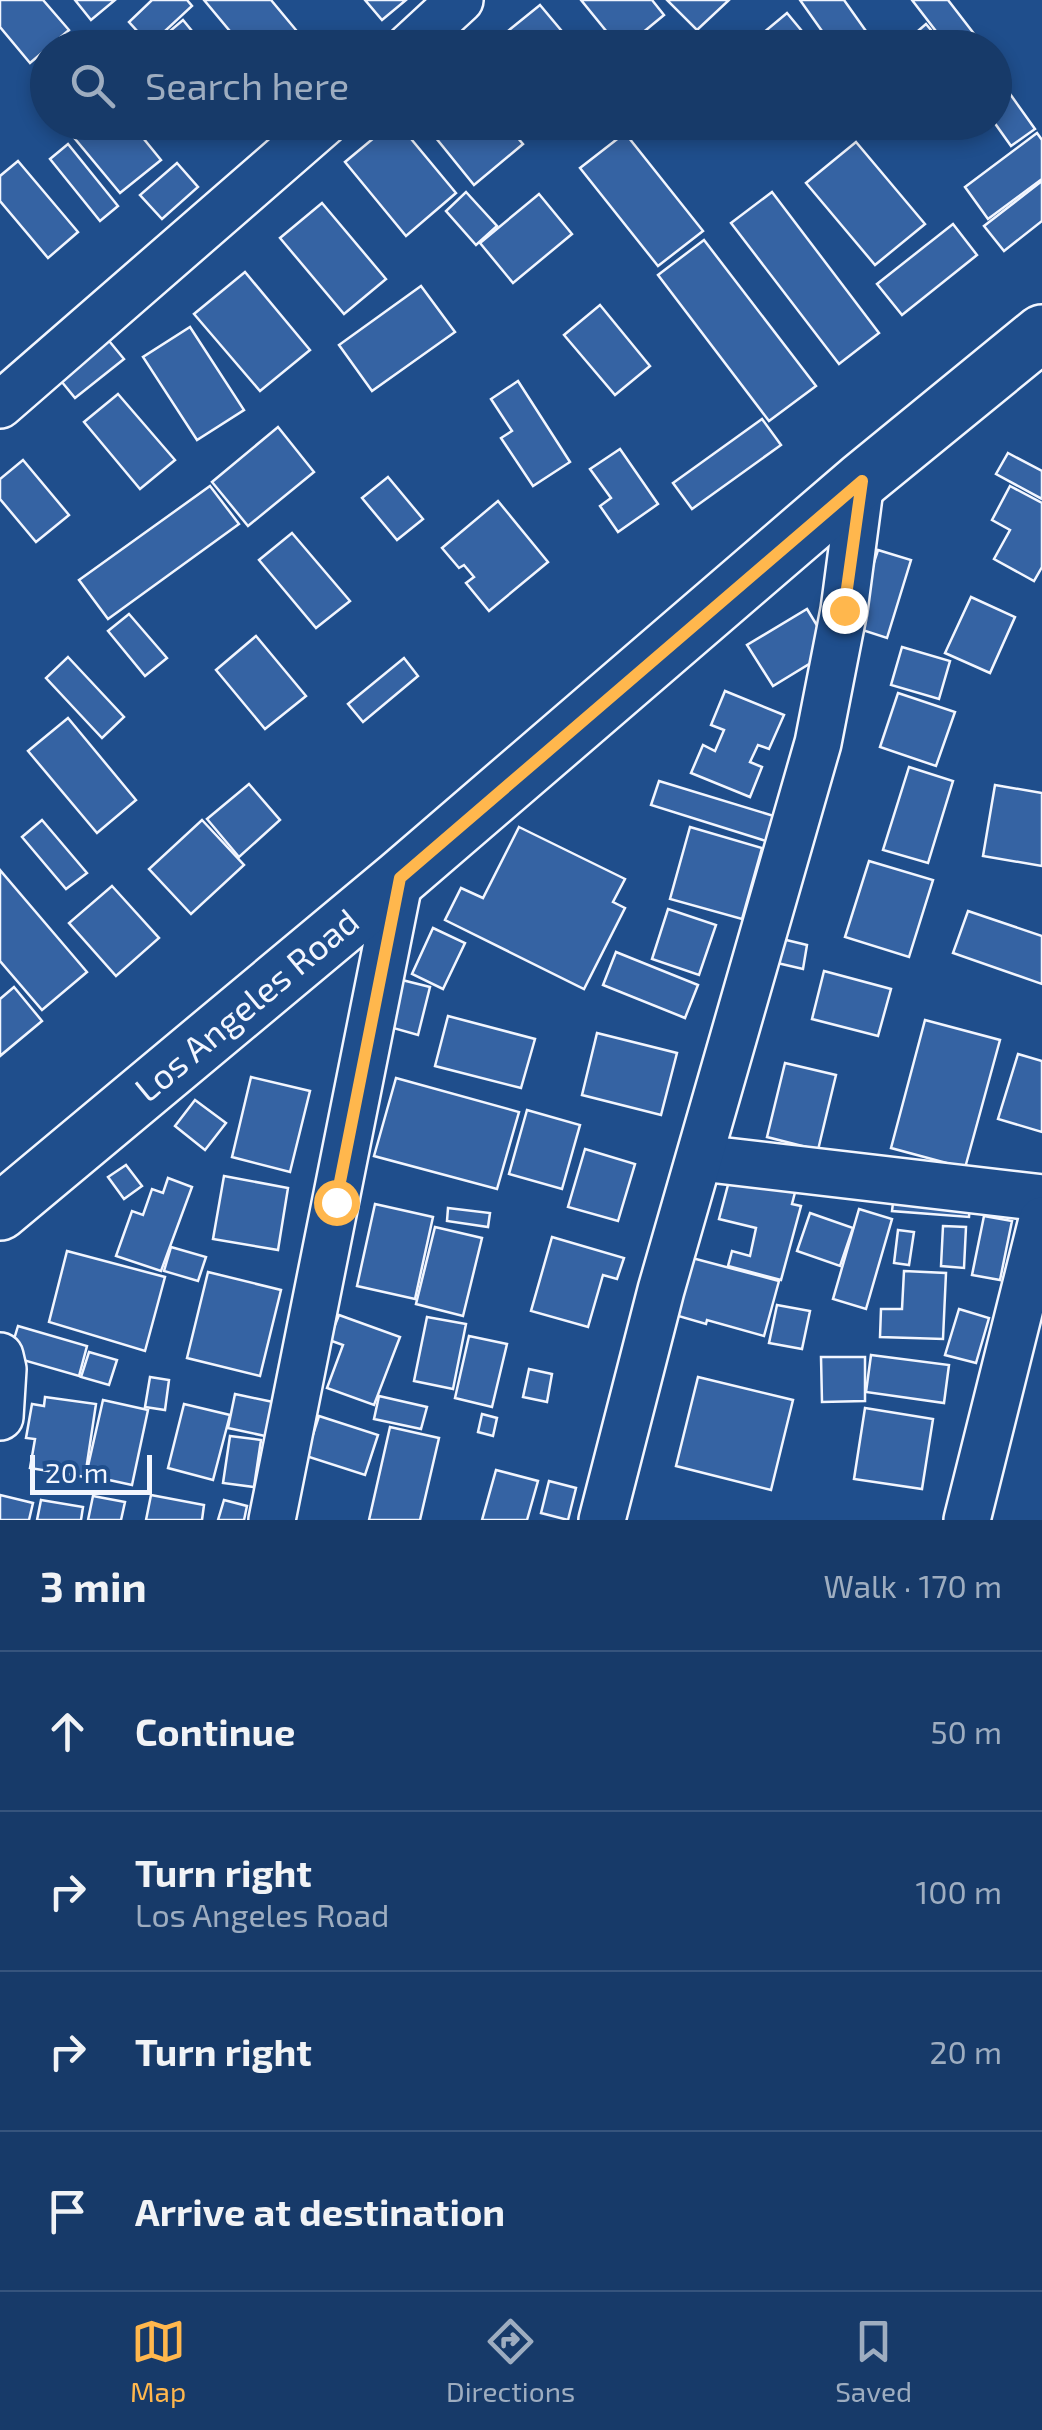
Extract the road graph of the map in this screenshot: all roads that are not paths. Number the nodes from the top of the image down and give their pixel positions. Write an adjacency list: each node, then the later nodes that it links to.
1 (460, 0): 2 (street)
2 (428, 30)
3 (303, 140): 5 (street)
4 (1042, 334): 6 (main road, Los Angeles Road)
5 (0, 405)
6 (862, 481): 7 (main road, Los Angeles Road); 8 (street)
7 (400, 878): 10 (main road, Los Angeles Road); 14 (street)
8 (701, 1158): 9 (street); 15 (street)
9 (1042, 1198)
10 (0, 1212)
11 (1042, 1220): 16 (street)
12 (0, 1356): 13 (street)
13 (0, 1418)
14 (272, 1520)
15 (602, 1520)
16 (967, 1520)

